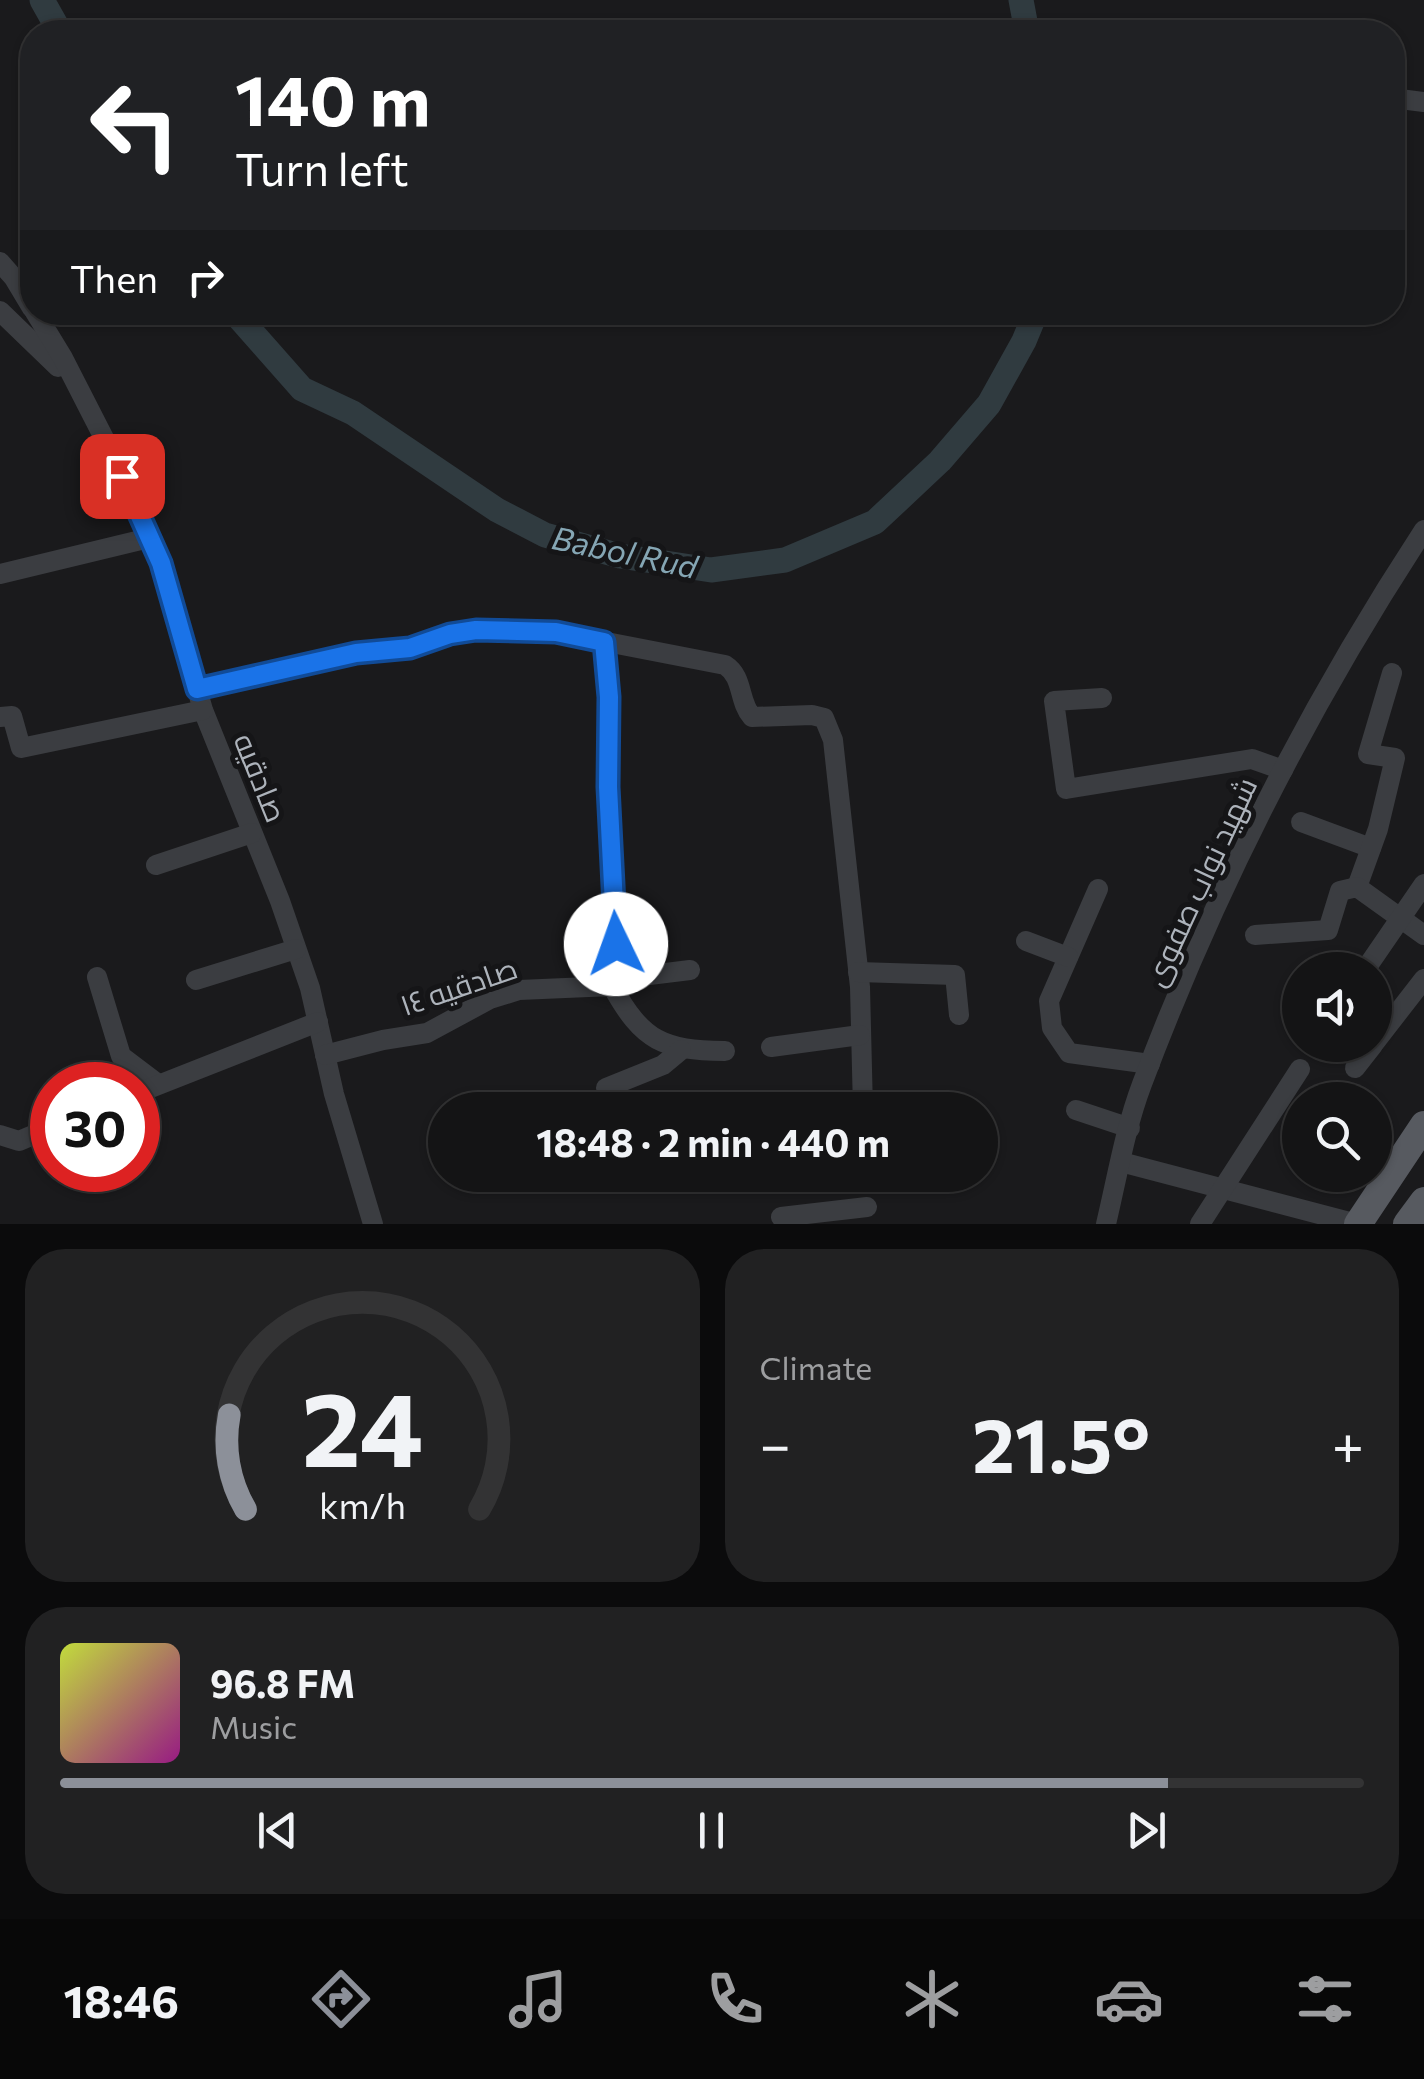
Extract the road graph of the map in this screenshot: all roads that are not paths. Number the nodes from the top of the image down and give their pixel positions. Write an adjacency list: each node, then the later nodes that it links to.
1 (0, 262): 2 (street, صادقیه)
2 (20, 291)
3 (0, 311): 5 (street)
4 (42, 325): 5 (street, صادقیه)
5 (80, 390): 7 (street, صادقیه)
6 (1424, 530): 14 (street, شهید نواب صفوی)
7 (149, 538): 8 (street); 12 (street, صادقیه)
8 (0, 574)
9 (604, 642): 12 (street); 30 (street); 34 (street)
10 (1392, 672): 17 (street)
11 (1102, 698): 14 (street)
12 (200, 699): 13 (street); 16 (street, صادقیه)
13 (0, 717)
14 (1284, 770): 45 (street, شهید نواب صفوی)
15 (1301, 822): 17 (street)
16 (252, 832): 18 (street); 26 (street, صادقیه)
17 (1371, 848): 20 (street)
18 (156, 866)
19 (1424, 884): 22 (street)
20 (1356, 887): 22 (street); 23 (street)
21 (1098, 889): 28 (street)
22 (1400, 918): 24 (street); 27 (street)
23 (1255, 935)
24 (1424, 935)
25 (1026, 942): 28 (street)
26 (296, 949): 33 (street); 37 (street, صادقیه)
27 (1376, 952)
28 (1068, 957): 45 (street)
29 (690, 970): 34 (street, صادقيه ١٤)
30 (858, 972): 35 (street); 38 (street)
31 (97, 977): 43 (street)
32 (1424, 979): 36 (street)
33 (196, 980)
34 (612, 986): 40 (street); 42 (street, صادقيه ١٤)
35 (959, 1015)
36 (1392, 1021)
37 (318, 1022): 42 (street, صادقیه); 48 (street)
38 (860, 1035): 39 (street); 50 (street)
39 (771, 1047)
40 (681, 1050): 41 (street); 49 (street)
41 (725, 1051)
42 (325, 1055): 61 (street, صادقیه)
43 (129, 1062)
44 (1360, 1062): 46 (street)
45 (1150, 1064): 53 (street, شهید نواب صفوی)
46 (1355, 1068)
47 (1300, 1069): 57 (street)
48 (160, 1083)
49 (606, 1088)
50 (862, 1092)
51 (1076, 1110): 53 (street)
52 (1424, 1125): 64 (main road)
53 (1130, 1128): 56 (street, شهید نواب صفوی)
54 (0, 1134): 55 (street)
55 (30, 1137)
56 (1121, 1162): 57 (street); 62 (street, شهید نواب صفوی)
57 (1223, 1189): 63 (street); 64 (street)
58 (1424, 1201): 65 (main road)
59 (867, 1216): 60 (street)
60 (781, 1217)
61 (372, 1224)
62 (1106, 1224)
63 (1200, 1224)
64 (1358, 1224)
65 (1407, 1224)

